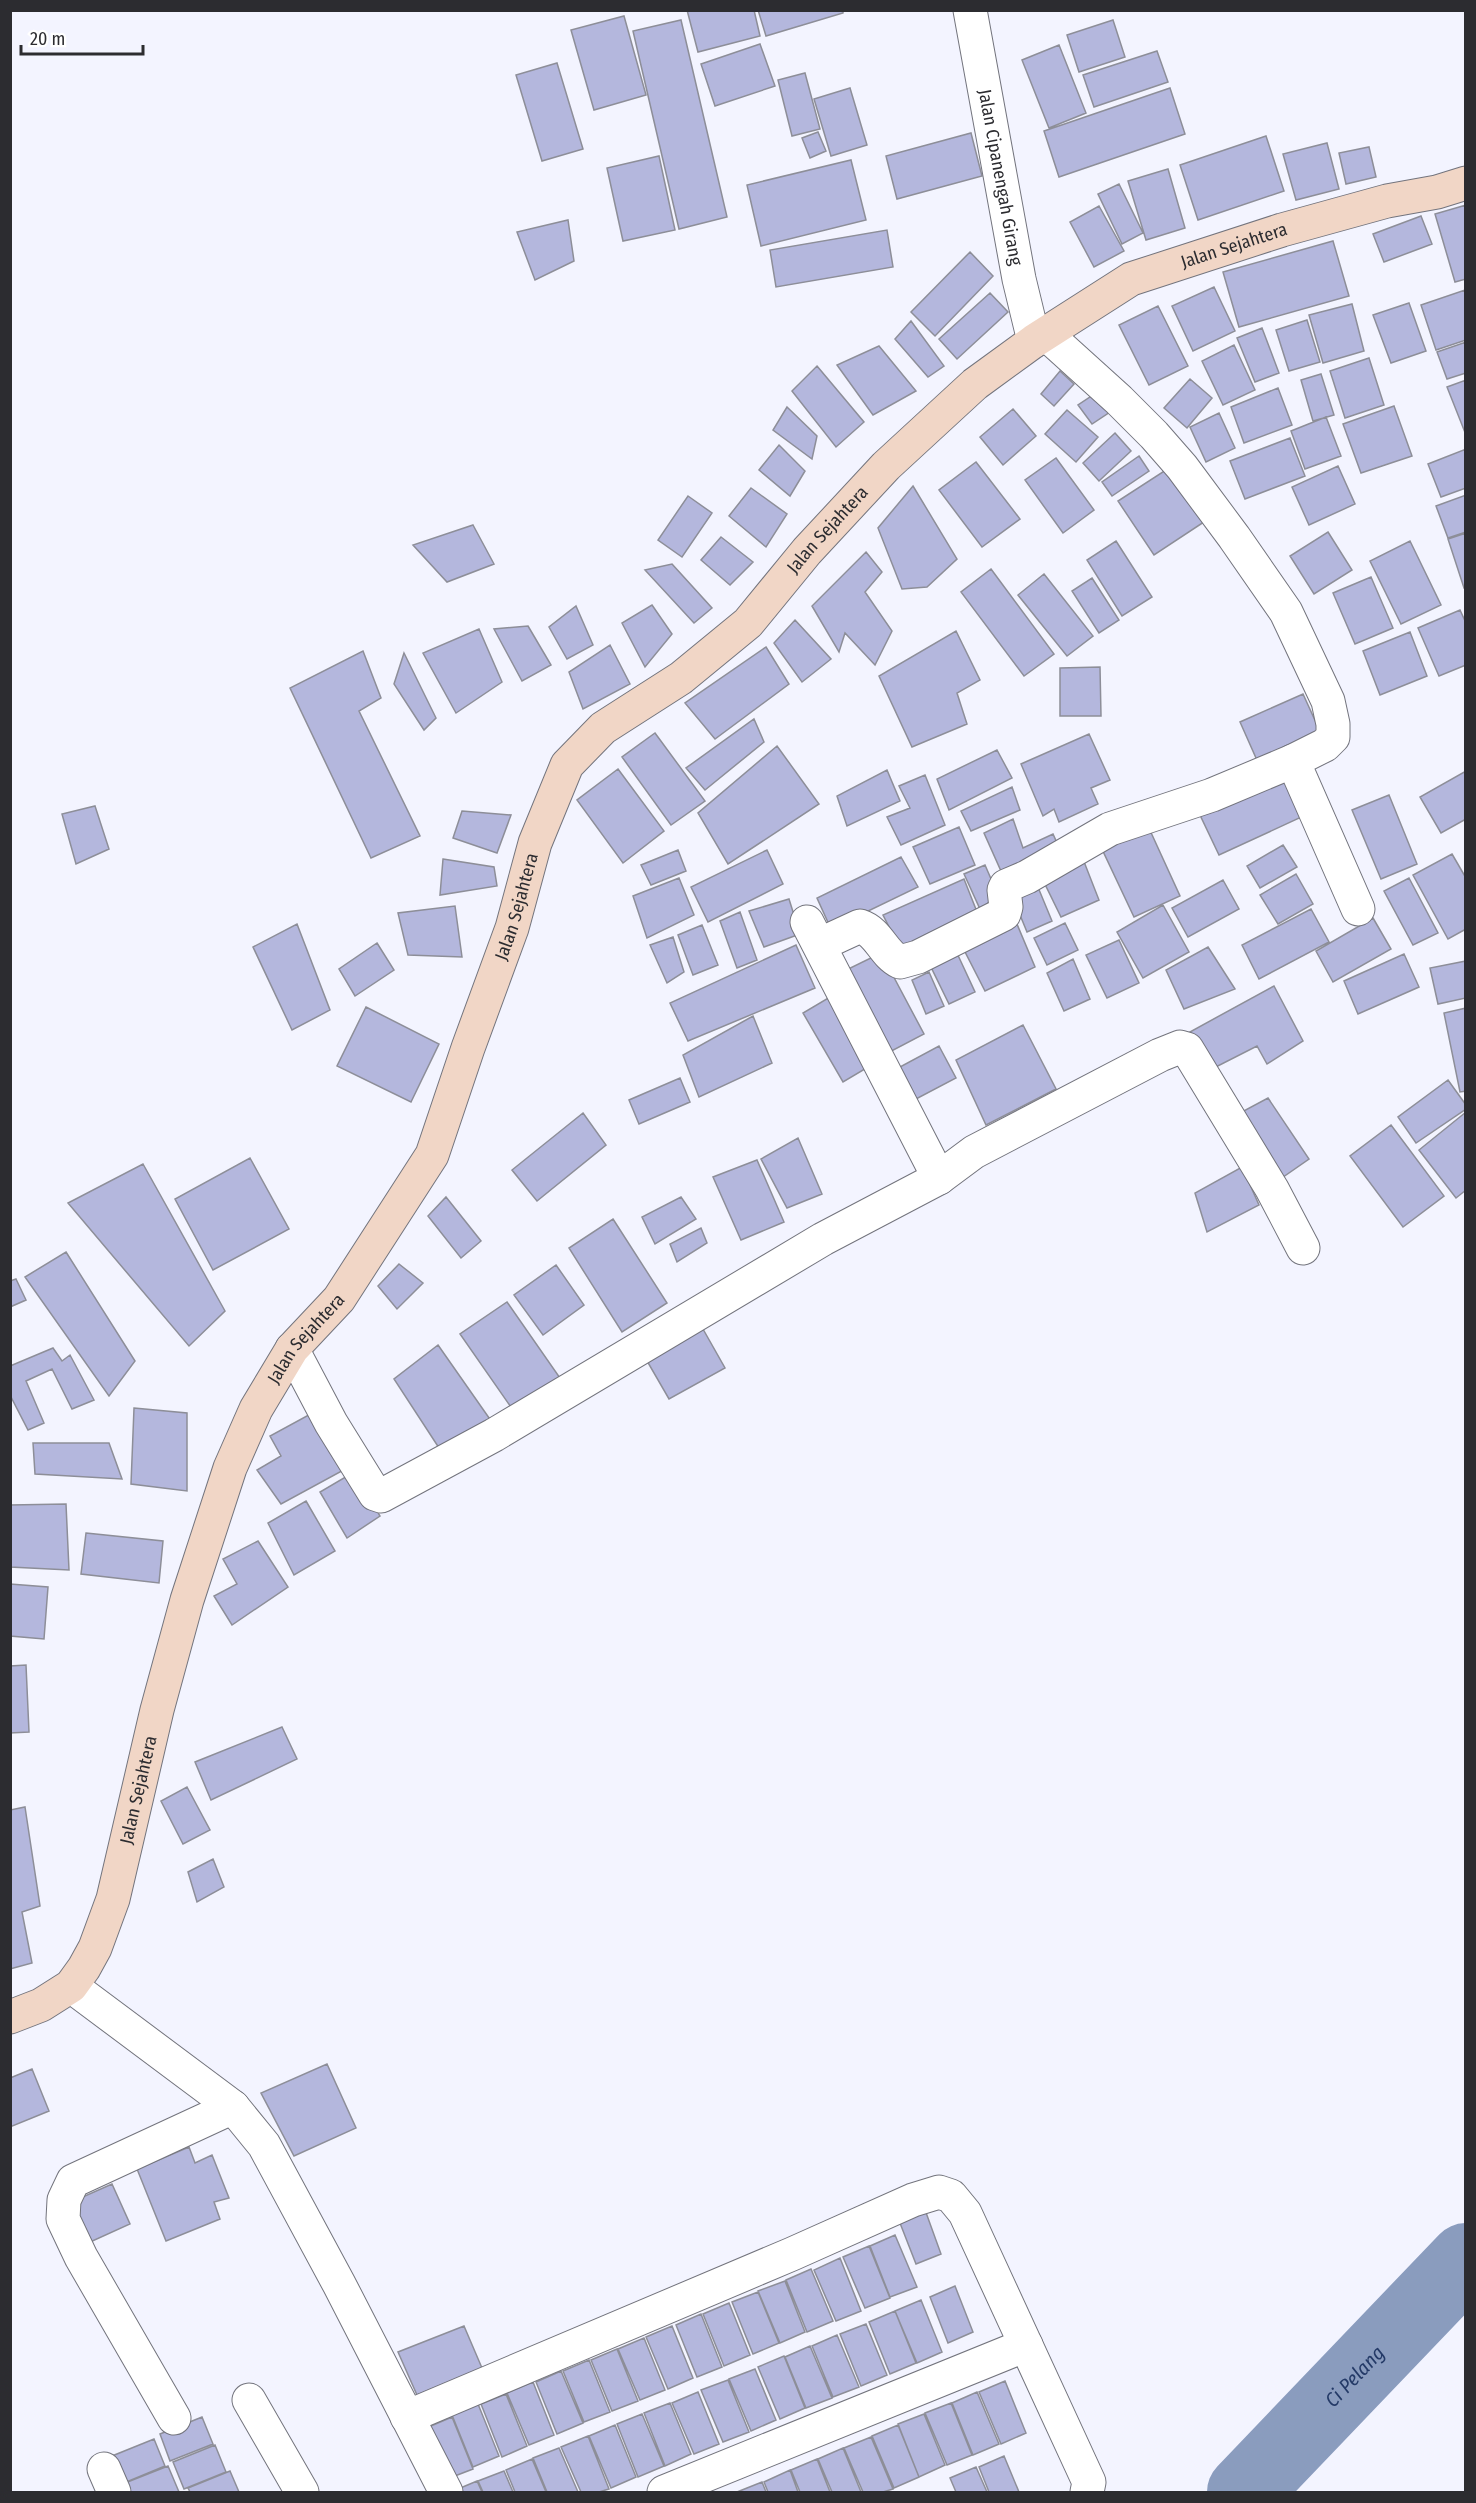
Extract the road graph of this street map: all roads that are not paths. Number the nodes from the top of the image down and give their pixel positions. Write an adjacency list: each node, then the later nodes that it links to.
1 (970, 10): 3 (street, Jalan Cipanengah Girang)
2 (1466, 183): 3 (street, Jalan Sejahtera)
3 (1040, 337): 4 (street); 8 (street, Jalan Sejahtera)
4 (1293, 761): 5 (street); 6 (street)
5 (1358, 909)
6 (939, 1178): 7 (street); 8 (street)
7 (1303, 1248)
8 (291, 1349): 9 (street, Jalan Sejahtera)
9 (71, 1986): 10 (street, Jalan Sejahtera); 11 (street)
10 (10, 2017)
11 (232, 2108): 14 (street); 15 (street)
12 (1026, 2345): 14 (street); 18 (street); 19 (street)
13 (249, 2400): 16 (street)
14 (407, 2417): 17 (street)
15 (174, 2418)
16 (302, 2493)
17 (446, 2493)
18 (664, 2493)
19 (1087, 2493)

